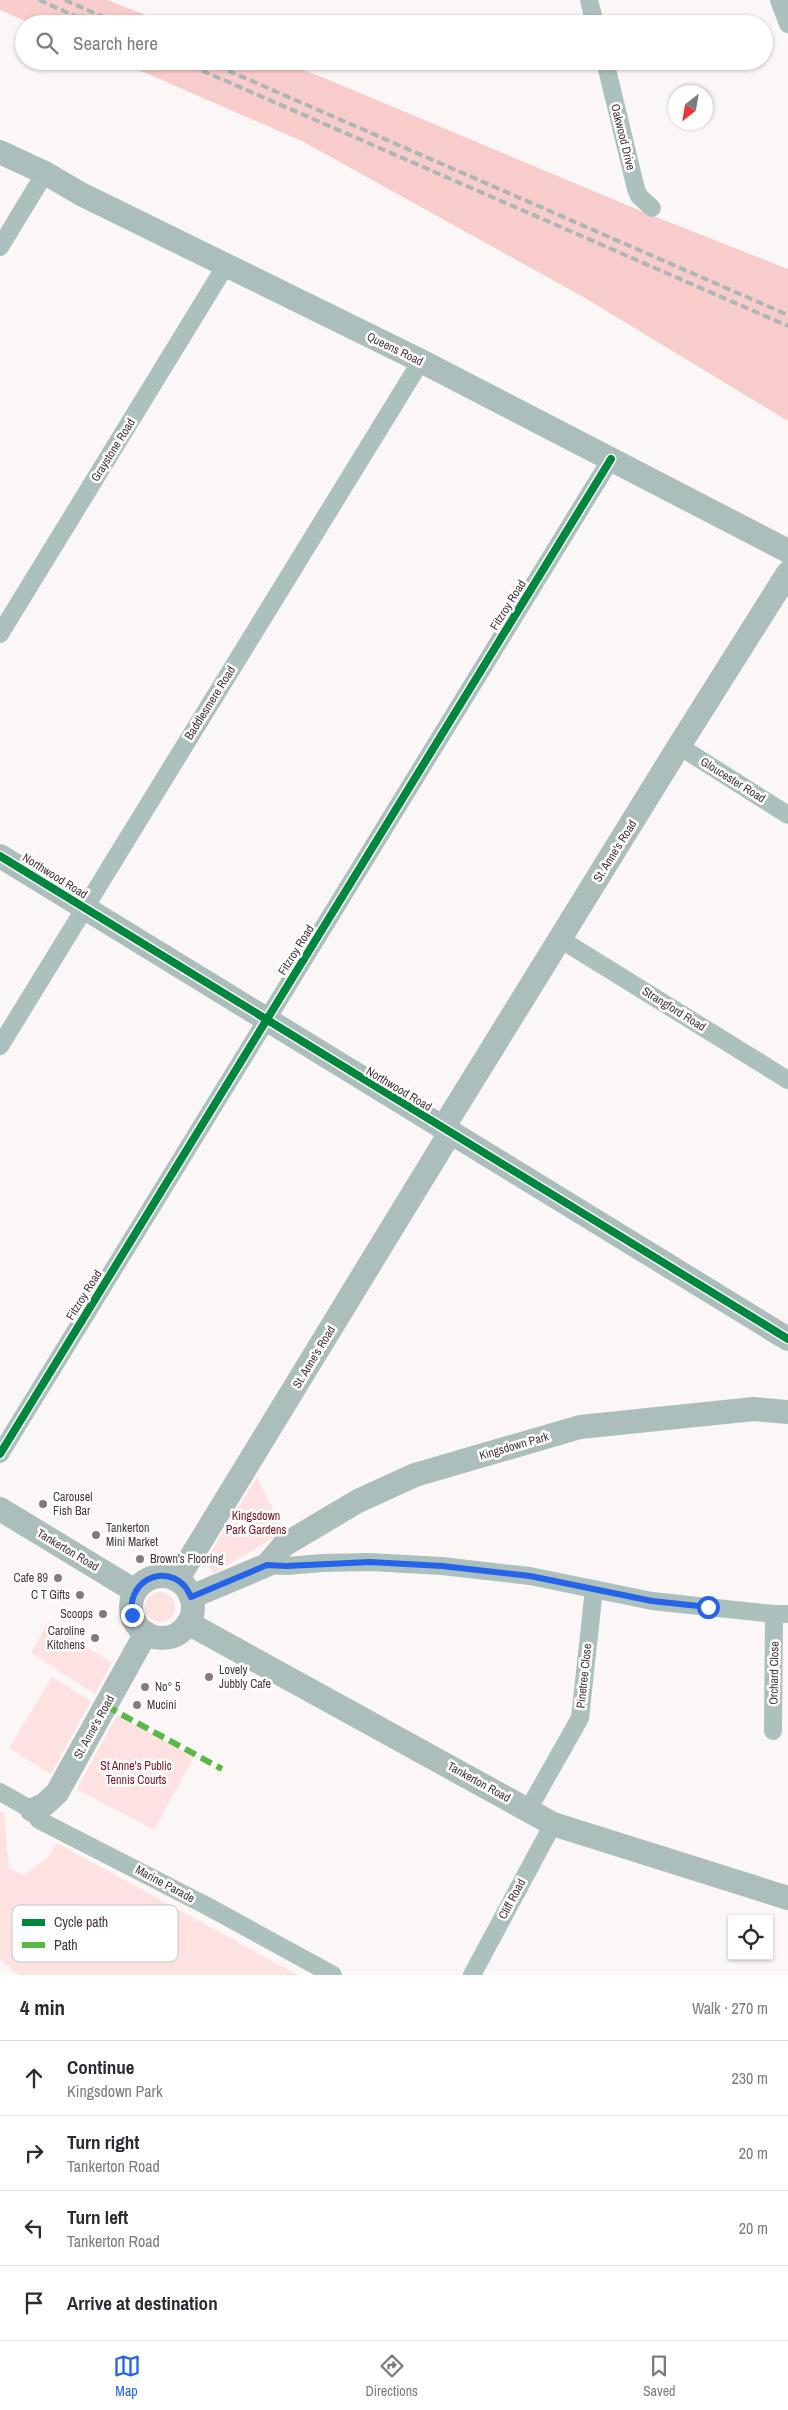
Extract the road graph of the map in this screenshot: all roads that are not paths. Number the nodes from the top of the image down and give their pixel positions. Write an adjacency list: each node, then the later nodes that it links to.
1 (589, 0): 3 (street)
2 (779, 0): 4 (street)
3 (593, 15)
4 (788, 24)
5 (607, 70): 8 (street, Oakwood Drive)
6 (0, 152): 7 (street, Queens Road)
7 (45, 173): 9 (street); 10 (street, Queens Road)
8 (652, 208)
9 (0, 247)
10 (226, 265): 11 (street, Queens Road); 15 (street, Graystone Road)
11 (421, 361): 12 (street, Queens Road); 19 (street, Baddlesmere Road)
12 (611, 459): 13 (street, Queens Road); 21 (street, Fitzroy Road)
13 (788, 551)
14 (788, 573): 16 (street, St. Anne's Road)
15 (0, 634)
16 (679, 746): 17 (street, Gloucester Road); 20 (street, St. Anne's Road)
17 (788, 814)
18 (0, 856): 19 (street, Northwood Road)
19 (85, 908): 21 (street, Northwood Road); 22 (street, Baddlesmere Road)
20 (560, 939): 23 (street, Strangford Road); 24 (street, St. Anne's Road)
21 (266, 1020): 24 (street, Northwood Road); 27 (street, Fitzroy Road)
22 (0, 1046)
23 (788, 1080)
24 (447, 1131): 25 (street, Northwood Road); 30 (street, St. Anne's Road)
25 (788, 1339)
26 (788, 1412): 29 (street, Kingsdown Park)
27 (0, 1454)
28 (0, 1509): 32 (street, Tankerton Road)
29 (267, 1565): 30 (street, Kingsdown Park); 31 (street, Kingsdown Park)
30 (184, 1589): 32 (street); 34 (street)
31 (594, 1589): 33 (street, Kingsdown Park); 39 (street, Pinetree Close)
32 (135, 1592): 35 (street)
33 (781, 1614): 36 (street, Orchard Close)
34 (188, 1622): 35 (street); 39 (street, Tankerton Road)
35 (146, 1634): 38 (street, St. Anne's Road)
36 (773, 1731)
37 (0, 1792): 38 (street, Marine Parade)
38 (32, 1810): 42 (street, Marine Parade)
39 (528, 1810): 40 (street, Tankerton Road)
40 (553, 1824): 41 (street, Tankerton Road); 43 (street, Cliff Road)
41 (788, 1898)
42 (333, 1975)
43 (472, 1975)

